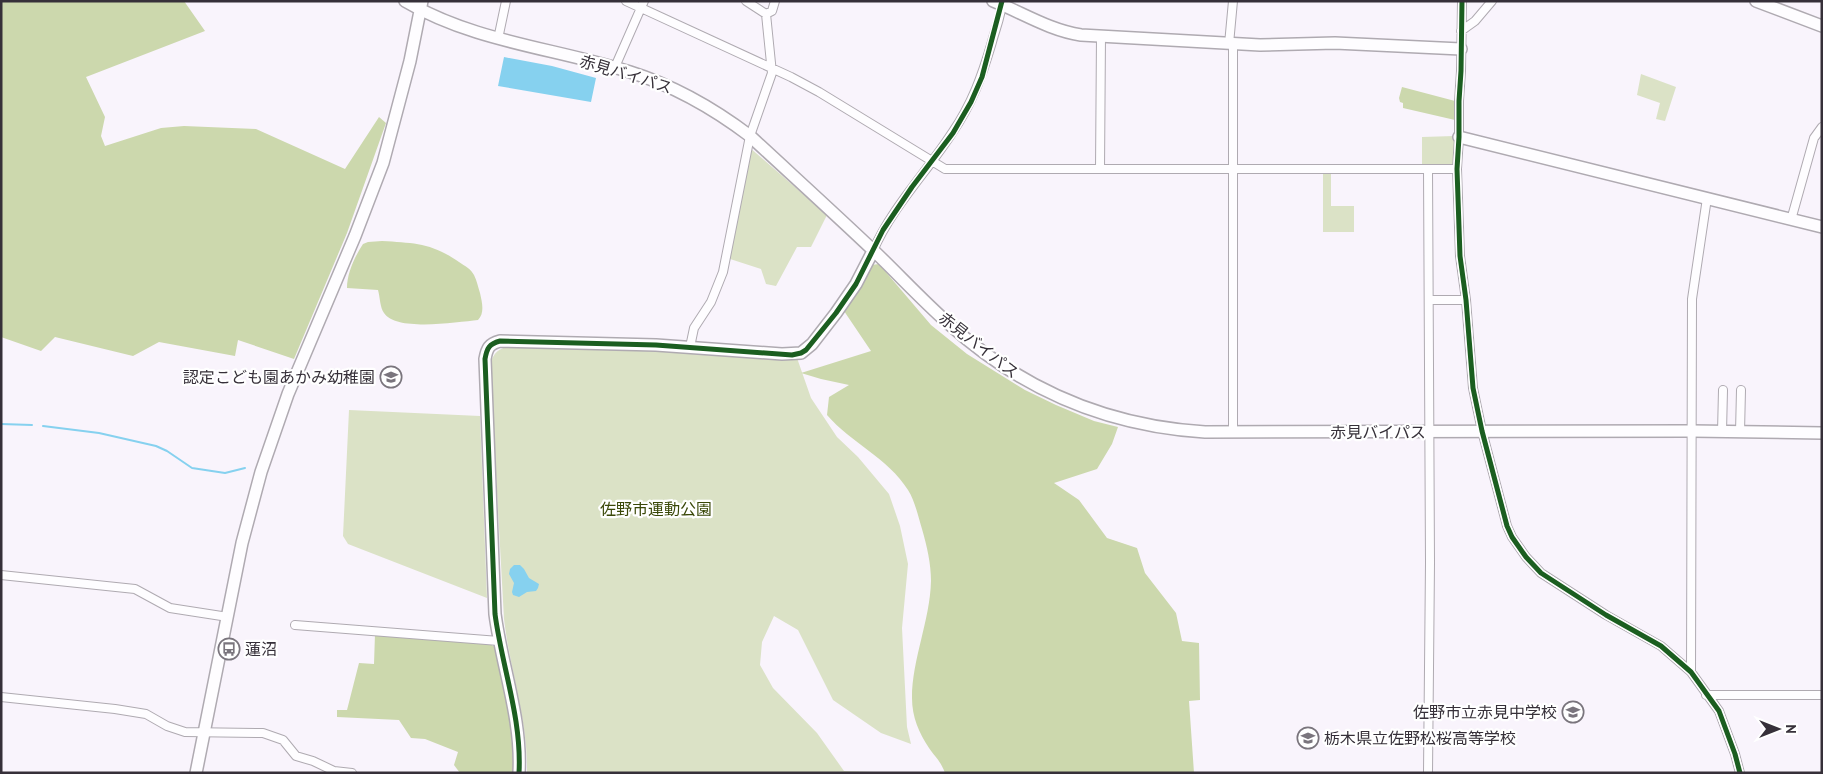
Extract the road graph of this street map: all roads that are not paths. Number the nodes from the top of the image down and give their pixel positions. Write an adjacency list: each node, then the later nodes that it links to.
1 (405, 1): 12 (street, 赤見バイパス)
2 (506, 1): 17 (street)
3 (626, 1): 11 (street)
4 (746, 1): 13 (street)
5 (775, 1): 13 (street)
6 (1233, 1): 18 (street)
7 (1462, 1): 15 (street)
8 (1492, 1): 15 (street)
9 (1756, 1): 14 (street)
10 (999, 2): 16 (street); 25 (street)
11 (642, 5): 20 (street); 21 (street)
12 (421, 6): 17 (street, 赤見バイパス); 47 (street)
13 (766, 14): 21 (street)
14 (1822, 26)
15 (1461, 30): 19 (street)
16 (1100, 36): 18 (street); 26 (street)
17 (498, 39): 20 (street, 赤見バイパス)
18 (1231, 44): 19 (street); 29 (street)
19 (1461, 49): 24 (street)
20 (614, 67): 23 (street, 赤見バイパス)
21 (771, 67): 23 (street); 25 (street)
22 (1822, 127): 31 (street)
23 (750, 136): 33 (street, 赤見バイパス); 36 (street)
24 (1459, 137): 28 (street); 30 (street)
25 (932, 162): 26 (street); 33 (street)
26 (1100, 169): 29 (street)
27 (1428, 169): 28 (street); 29 (street); 34 (street)
28 (1457, 169): 35 (street)
29 (1233, 170): 41 (street)
30 (1707, 198): 31 (street); 40 (street)
31 (1791, 220): 32 (street)
32 (1822, 227)
33 (874, 251): 36 (street); 41 (street, 赤見バイパス)
34 (1428, 300): 35 (street); 42 (street)
35 (1466, 300): 39 (street)
36 (690, 347): 49 (street)
37 (1723, 390): 43 (street)
38 (1741, 390): 44 (street)
39 (1482, 431): 40 (street, 赤見バイパス); 42 (street, 赤見バイパス); 50 (street)
40 (1692, 431): 43 (street, 赤見バイパス); 50 (street)
41 (1233, 432): 42 (street, 赤見バイパス)
42 (1428, 432): 58 (street)
43 (1722, 432): 44 (street, 赤見バイパス)
44 (1740, 432): 45 (street, 赤見バイパス)
45 (1822, 433)
46 (1, 575): 47 (street)
47 (228, 616): 54 (street)
48 (295, 624): 49 (street)
49 (499, 642): 57 (street)
50 (1691, 672): 52 (street)
51 (1822, 695): 52 (street)
52 (1706, 696): 59 (street)
53 (1, 697): 54 (street)
54 (205, 732): 55 (street); 56 (street)
55 (196, 773)
56 (352, 773)
57 (519, 773)
58 (1428, 773)
59 (1740, 773)

